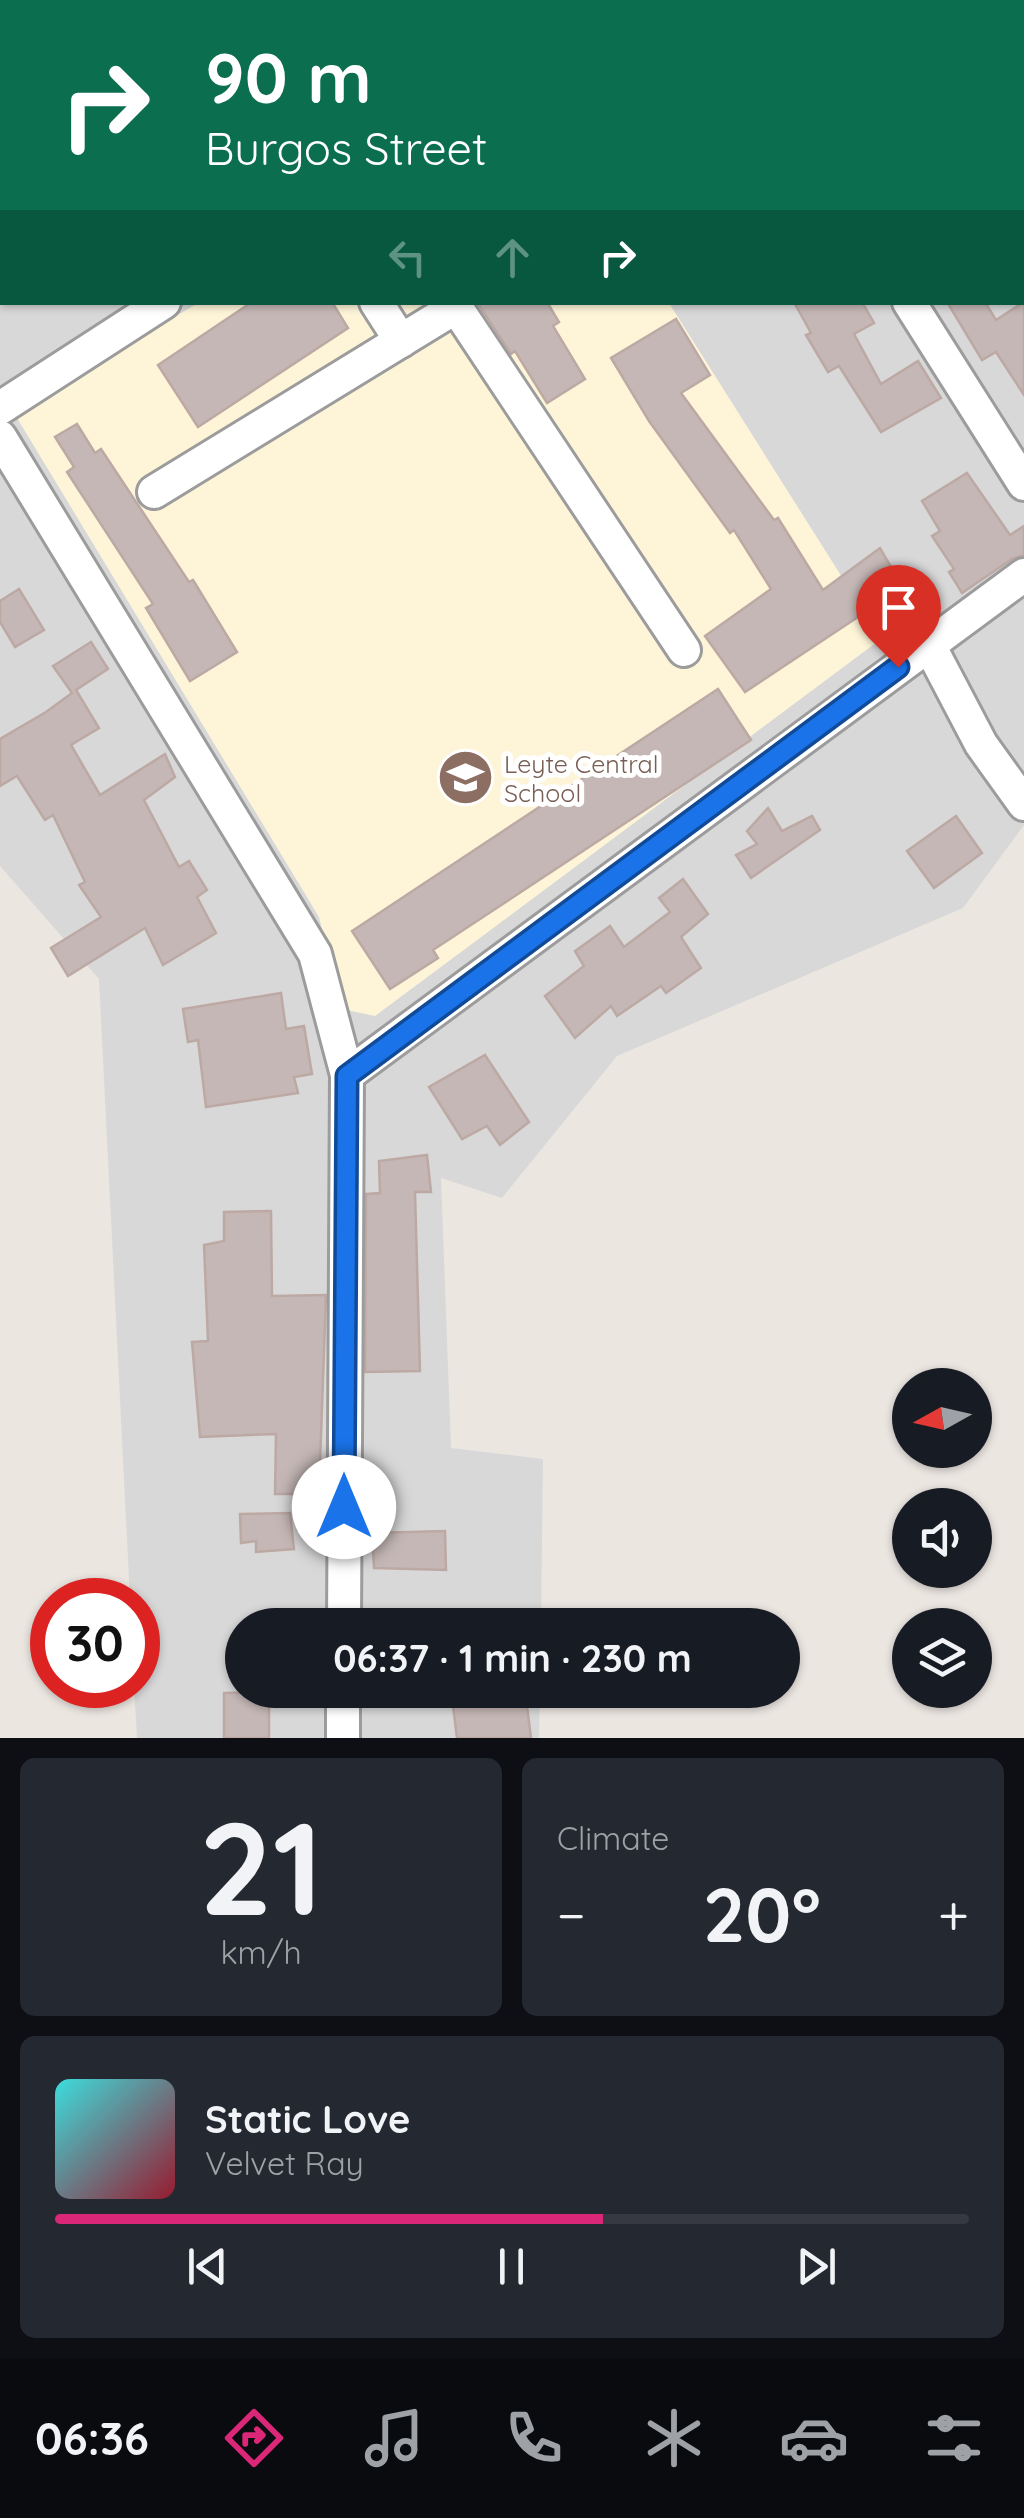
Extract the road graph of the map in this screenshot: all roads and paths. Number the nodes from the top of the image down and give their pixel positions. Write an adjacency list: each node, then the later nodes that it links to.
1 (159, 305): 5 (street)
2 (378, 305): 4 (street)
3 (911, 305): 7 (street)
4 (401, 342): 8 (street); 11 (street)
5 (0, 408)
6 (0, 437): 13 (street)
7 (1024, 484)
8 (154, 492)
9 (1024, 576): 10 (street)
10 (929, 644): 12 (street); 13 (street)
11 (684, 650)
12 (1024, 804)
13 (347, 1076): 14 (street)
14 (344, 1608)
15 (344, 1708): 16 (street)
16 (343, 1738)

